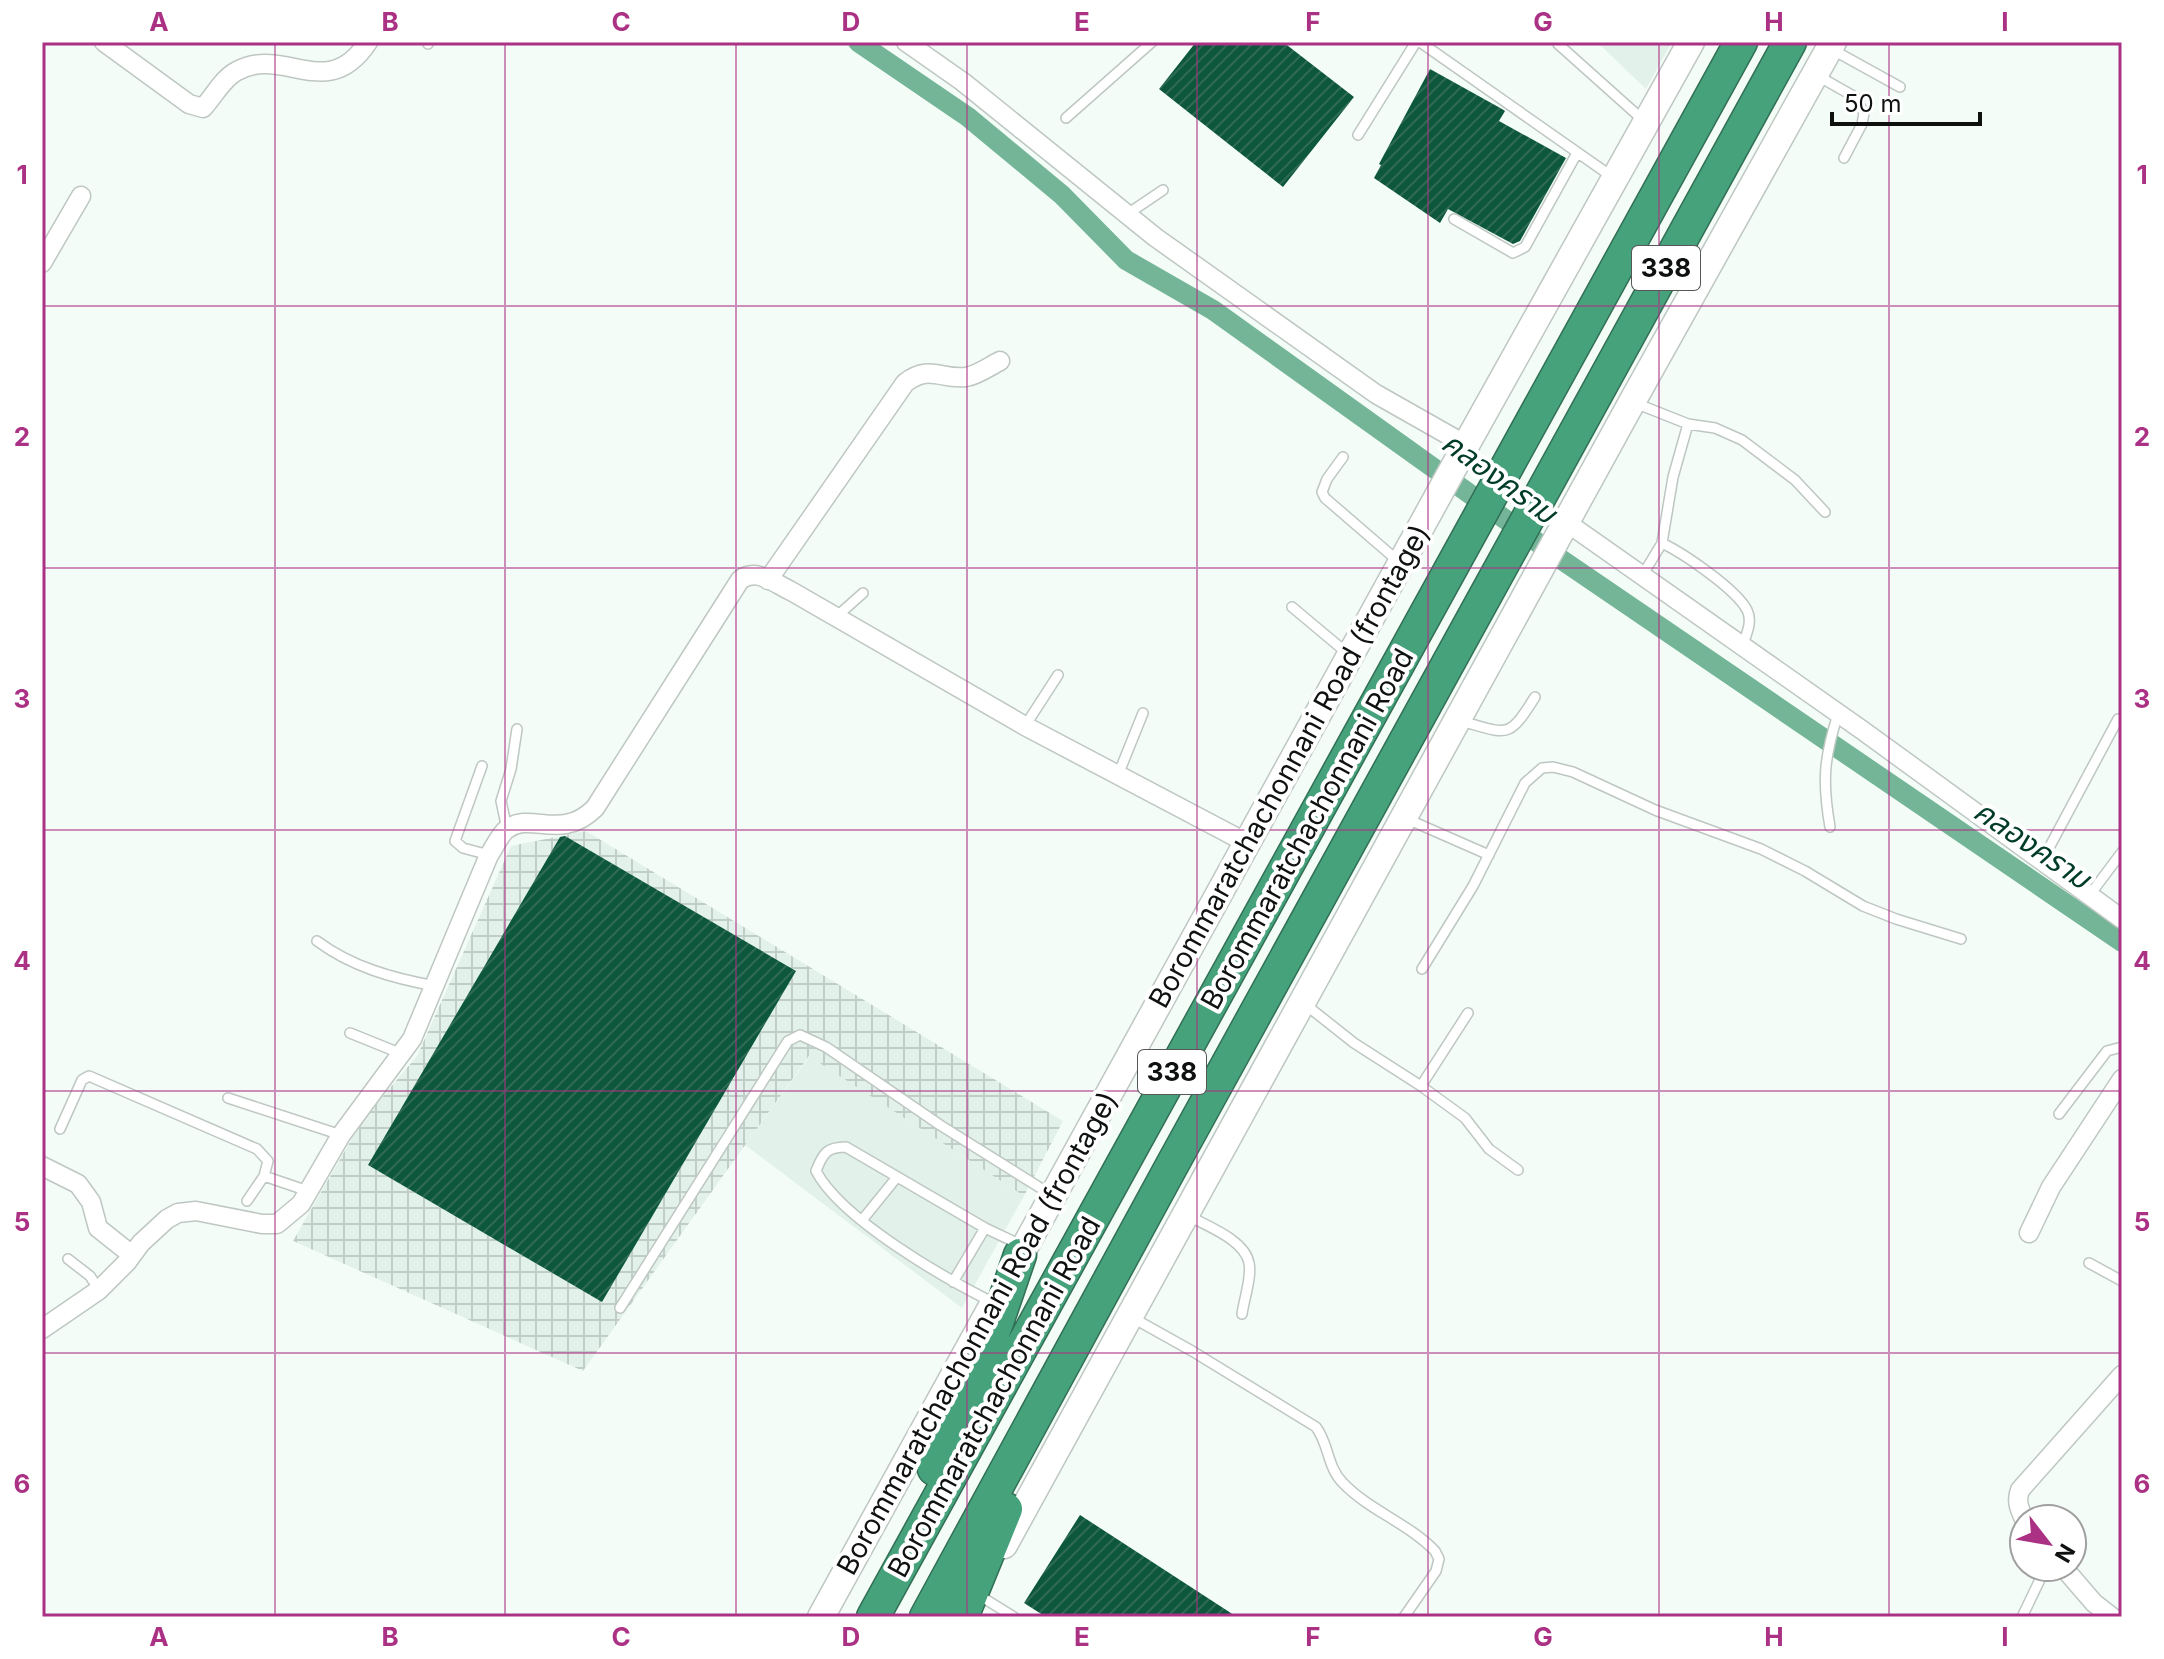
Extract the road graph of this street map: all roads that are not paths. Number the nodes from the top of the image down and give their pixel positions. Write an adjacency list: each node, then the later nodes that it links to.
1 (104, 42): 2 (street)
2 (368, 42)
3 (906, 42): 21 (street)
4 (1152, 42): 13 (lane)
5 (1418, 42): 15 (lane); 16 (lane)
6 (1691, 42): 14 (main road, Borommaratchachonnani Road (frontage) / 338)
7 (1741, 42): 101 (highway, Borommaratchachonnani Road / 338)
8 (1790, 42): 98 (highway, Borommaratchachonnani Road / 338)
9 (1558, 44): 14 (lane)
10 (1832, 45): 11 (main road, 338); 12 (lane)
11 (1815, 75): 17 (lane); 25 (main road, 338)
12 (1900, 87)
13 (1066, 118)
14 (1645, 122): 18 (main road, Borommaratchachonnani Road (frontage) / 338)
15 (1358, 135)
16 (1577, 153): 18 (lane); 22 (lane)
17 (1844, 158)
18 (1614, 178): 27 (main road, Borommaratchachonnani Road (frontage) / 338)
19 (1163, 190): 21 (lane)
20 (81, 196): 23 (street)
21 (1126, 215): 27 (street)
22 (1454, 219)
23 (42, 263)
24 (1000, 361): 34 (street)
25 (1632, 402): 26 (lane); 30 (main road, 338)
26 (1688, 424): 29 (lane); 31 (lane)
27 (1465, 447): 32 (main road, Borommaratchachonnani Road (frontage) / 338)
28 (1343, 457): 32 (lane)
29 (1825, 512)
30 (1564, 525): 33 (street); 45 (main road, 338)
31 (1662, 543): 33 (lane); 38 (lane)
32 (1401, 563): 39 (main road, Borommaratchachonnani Road (frontage) / 338)
33 (1642, 576): 38 (street)
34 (768, 580): 37 (street); 52 (street)
35 (863, 593): 37 (lane)
36 (1292, 607): 39 (lane)
37 (836, 617): 46 (street)
38 (1742, 647): 44 (street)
39 (1350, 655): 53 (main road, Borommaratchachonnani Road (frontage) / 338)
40 (1058, 675): 46 (lane)
41 (1535, 697): 45 (lane)
42 (1143, 713): 49 (lane)
43 (2118, 719): 57 (lane)
44 (1836, 720): 51 (lane); 57 (street)
45 (1458, 721): 50 (main road, 338)
46 (1025, 726): 49 (street)
47 (517, 729): 52 (lane)
48 (482, 766): 55 (lane)
49 (1118, 775): 53 (street)
50 (1404, 818): 56 (lane); 64 (main road, 338)
51 (1830, 827)
52 (507, 829): 55 (street)
53 (1247, 843): 80 (main road, Borommaratchachonnani Road (frontage) / 338)
54 (2122, 852): 58 (lane)
55 (489, 855): 63 (street)
56 (1489, 855): 60 (lane); 62 (lane)
57 (2042, 861): 58 (street)
58 (2089, 896): 59 (street)
59 (2122, 919)
60 (1961, 939)
61 (317, 941): 63 (lane)
62 (1422, 969)
63 (435, 986): 68 (street)
64 (1303, 1003): 70 (lane); 82 (main road, 338)
65 (1468, 1013): 70 (lane)
66 (350, 1033): 68 (lane)
67 (2122, 1047): 72 (lane)
68 (402, 1054): 74 (street)
69 (2122, 1079): 85 (street)
70 (1421, 1086): 76 (lane)
71 (228, 1098): 74 (lane)
72 (2059, 1114)
73 (60, 1129): 77 (lane)
74 (341, 1135): 79 (street)
75 (42, 1166): 87 (street)
76 (1518, 1170)
77 (264, 1176): 79 (lane); 81 (lane)
78 (897, 1177): 83 (lane); 83 (lane); 84 (lane)
79 (308, 1191): 87 (street)
80 (1053, 1196): 86 (main road, Borommaratchachonnani Road (frontage) / 338); 94 (lane)
81 (247, 1201)
82 (1186, 1214): 95 (lane); 96 (main road, 338)
83 (863, 1219): 91 (lane)
84 (985, 1228): 86 (lane); 91 (lane)
85 (2029, 1233)
86 (1022, 1251): 93 (main road, Borommaratchachonnani Road (frontage) / 338); 101 (highway)
87 (132, 1255): 92 (street)
88 (68, 1259): 92 (lane)
89 (2089, 1263): 90 (lane)
90 (2122, 1281)
91 (953, 1282): 93 (lane)
92 (99, 1290): 97 (street)
93 (994, 1303): 105 (main road, Borommaratchachonnani Road (frontage) / 338)
94 (620, 1308)
95 (1242, 1314)
96 (1130, 1316): 104 (main road, 338); 109 (lane)
97 (42, 1329)
98 (1077, 1340): 104 (highway); 107 (highway, Borommaratchachonnani Road / 338)
99 (2122, 1375): 100 (street)
100 (2019, 1503)
101 (902, 1563): 106 (highway, Borommaratchachonnani Road / 338)
102 (2038, 1583): 110 (lane)
103 (2077, 1583): 111 (street)
104 (968, 1609): 108 (lane)
105 (821, 1617)
106 (873, 1617)
107 (926, 1617)
108 (1014, 1617)
109 (1404, 1617)
110 (2022, 1617)
111 (2112, 1617)

